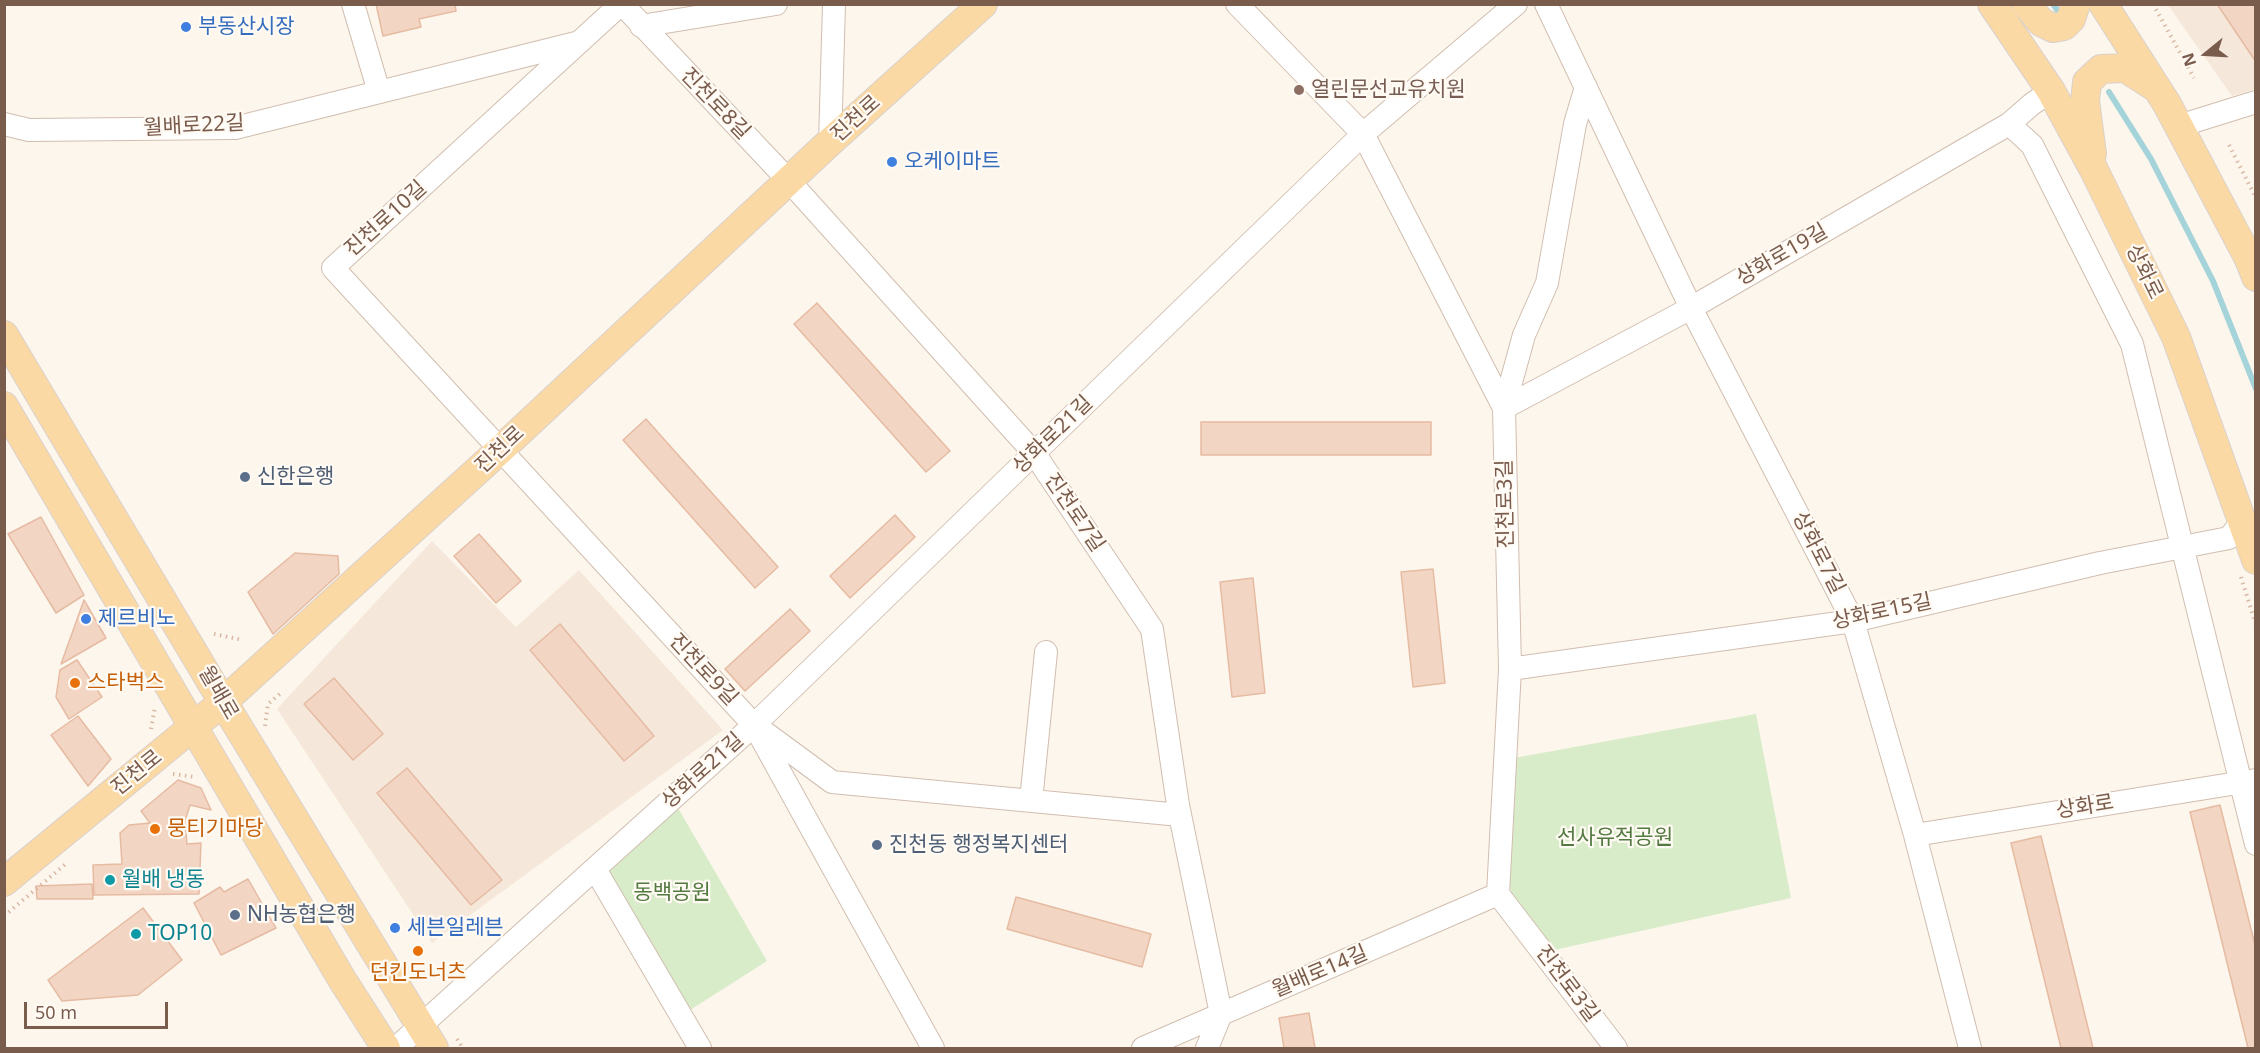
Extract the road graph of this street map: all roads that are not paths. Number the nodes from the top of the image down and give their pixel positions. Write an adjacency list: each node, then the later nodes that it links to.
1 (354, 4): 18 (street)
2 (621, 4): 13 (street, 진천로8길); 14 (street, 진천로10길)
3 (776, 4): 13 (street)
4 (834, 4): 24 (street)
5 (983, 4): 24 (main road, 진천로)
6 (1238, 4): 23 (street, 진천로3길)
7 (1516, 4): 23 (street, 상화로21길)
8 (1546, 4): 15 (street, 상화로7길)
9 (1992, 4): 17 (main road, 상화로)
10 (2026, 4): 11 (main road)
11 (2076, 4)
12 (2103, 4): 16 (main road)
13 (641, 26): 26 (street, 진천로8길)
14 (580, 42): 18 (street, 월배로22길); 32 (street, 진천로10길)
15 (1586, 87): 28 (street, 상화로7길); 31 (street)
16 (2158, 89): 22 (main road); 25 (main road)
17 (2052, 91): 21 (street, 상화로19길); 25 (main road, 상화로)
18 (380, 92): 20 (street, 월배로22길)
19 (2256, 102): 22 (street)
20 (4, 124)
21 (2009, 124): 28 (street, 상화로19길); 35 (street)
22 (2179, 126): 27 (main road)
23 (1364, 134): 31 (street, 진천로3길); 33 (street, 상화로21길)
24 (830, 142): 26 (main road, 진천로)
25 (2094, 170): 34 (main road, 상화로)
26 (790, 182): 32 (main road, 진천로); 33 (street, 진천로7길)
27 (2256, 277)
28 (1691, 308): 31 (street, 상화로19길); 37 (street, 상화로7길)
29 (4, 335): 40 (main road, 월배로)
30 (4, 406): 42 (main road, 월배로)
31 (1504, 408): 39 (street, 진천로3길)
32 (500, 450): 40 (main road, 진천로); 41 (street, 진천로9길)
33 (1034, 453): 41 (street, 상화로21길); 45 (street, 진천로7길)
34 (2236, 529): 35 (street, 상화로15길); 36 (main road, 상화로)
35 (2182, 547): 37 (street, 상화로15길); 43 (street)
36 (2256, 560)
37 (1853, 621): 39 (street, 상화로15길); 46 (street, 상화로7길)
38 (1046, 652): 44 (street)
39 (1510, 669): 50 (street, 진천로3길)
40 (223, 702): 42 (main road, 진천로); 52 (main road, 월배로)
41 (754, 725): 44 (street); 48 (street, 상화로21길); 56 (street, 진천로9길)
42 (194, 727): 49 (main road, 진천로); 53 (main road, 월배로)
43 (2249, 781): 46 (street, 상화로); 47 (street)
44 (1030, 801): 45 (street)
45 (1180, 815): 51 (street, 진천로7길)
46 (1915, 835): 60 (street, 상화로7길)
47 (2256, 844)
48 (595, 869): 52 (street, 상화로21길); 55 (street)
49 (4, 882)
50 (1498, 894): 51 (street, 월배로14길); 59 (street, 진천로3길)
51 (1221, 1014): 57 (street, 월배로14길); 58 (street)
52 (428, 1037): 54 (street, 상화로21길)
53 (386, 1048)
54 (396, 1048)
55 (700, 1048)
56 (933, 1048)
57 (1143, 1048)
58 (1207, 1048)
59 (1616, 1048)
60 (1970, 1048)

